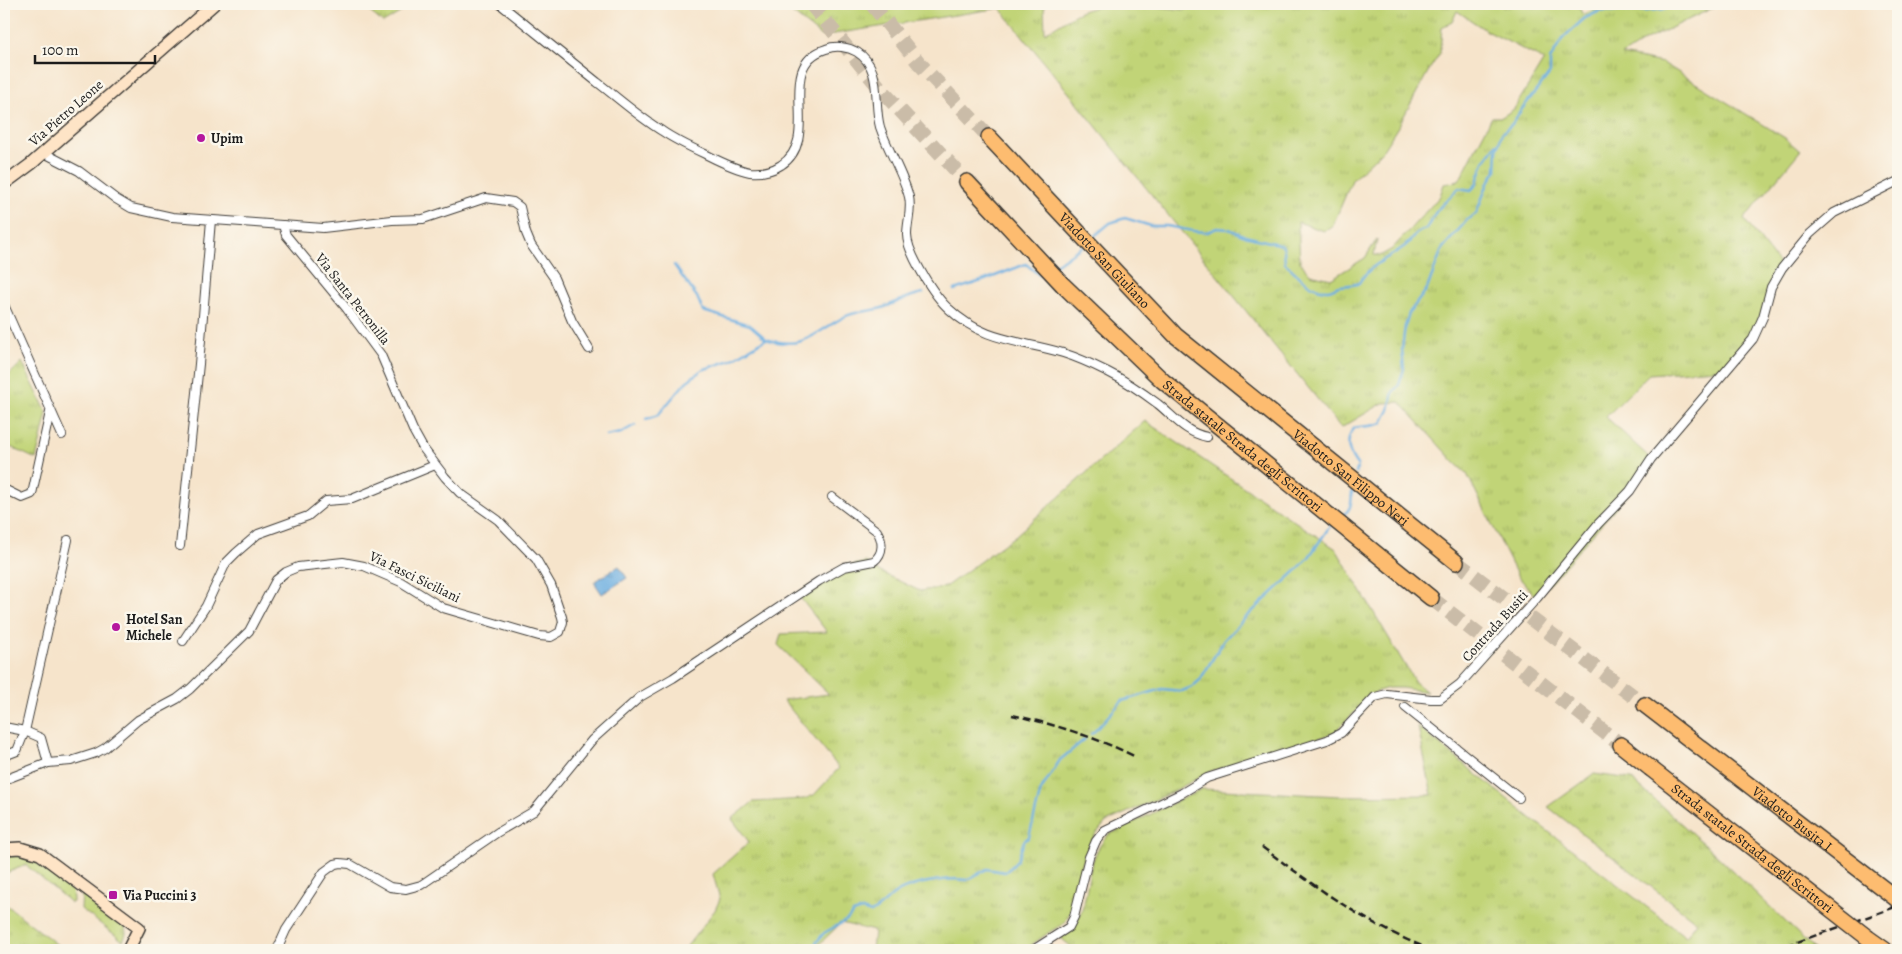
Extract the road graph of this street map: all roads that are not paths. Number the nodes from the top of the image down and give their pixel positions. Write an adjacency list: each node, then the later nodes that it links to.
1 (214, 4): 4 (main road, Via Pietro Leone)
2 (500, 4): 15 (street)
3 (989, 137): 12 (highway, Viadotto San Giuliano)
4 (44, 153): 7 (main road, Via Pietro Leone); 8 (street)
5 (1898, 181): 38 (street, Contrada Busiti)
6 (967, 182): 22 (highway, Strada statale Strada degli Scrittori)
7 (4, 184)
8 (211, 220): 9 (street); 20 (street)
9 (283, 225): 11 (street); 16 (street, Via Santa Petronilla)
10 (4, 306): 13 (street)
11 (589, 349)
12 (1266, 409): 21 (highway, Viadotto San Filippo Neri)
13 (50, 412): 14 (street); 17 (street)
14 (62, 435)
15 (1207, 437)
16 (435, 465): 23 (street, Via Santa Petronilla); 24 (street)
17 (4, 489)
18 (832, 497): 37 (street)
19 (68, 540): 28 (street)
20 (180, 546)
21 (1456, 562)
22 (1431, 598)
23 (560, 632): 31 (street, Via Fasci Siciliani)
24 (183, 642)
25 (1645, 705): 35 (highway, Viadotto Busita I)
26 (1405, 707): 33 (street)
27 (4, 727): 28 (street)
28 (25, 731): 30 (street); 31 (street)
29 (1621, 745): 39 (highway, Strada statale Strada degli Scrittori, bridge)
30 (4, 756)
31 (48, 763): 32 (street, Via Fasci Siciliani)
32 (4, 780)
33 (1519, 798)
34 (4, 849): 36 (main road)
35 (1898, 900)
36 (128, 950)
37 (277, 950)
38 (1033, 950)
39 (1885, 950)

